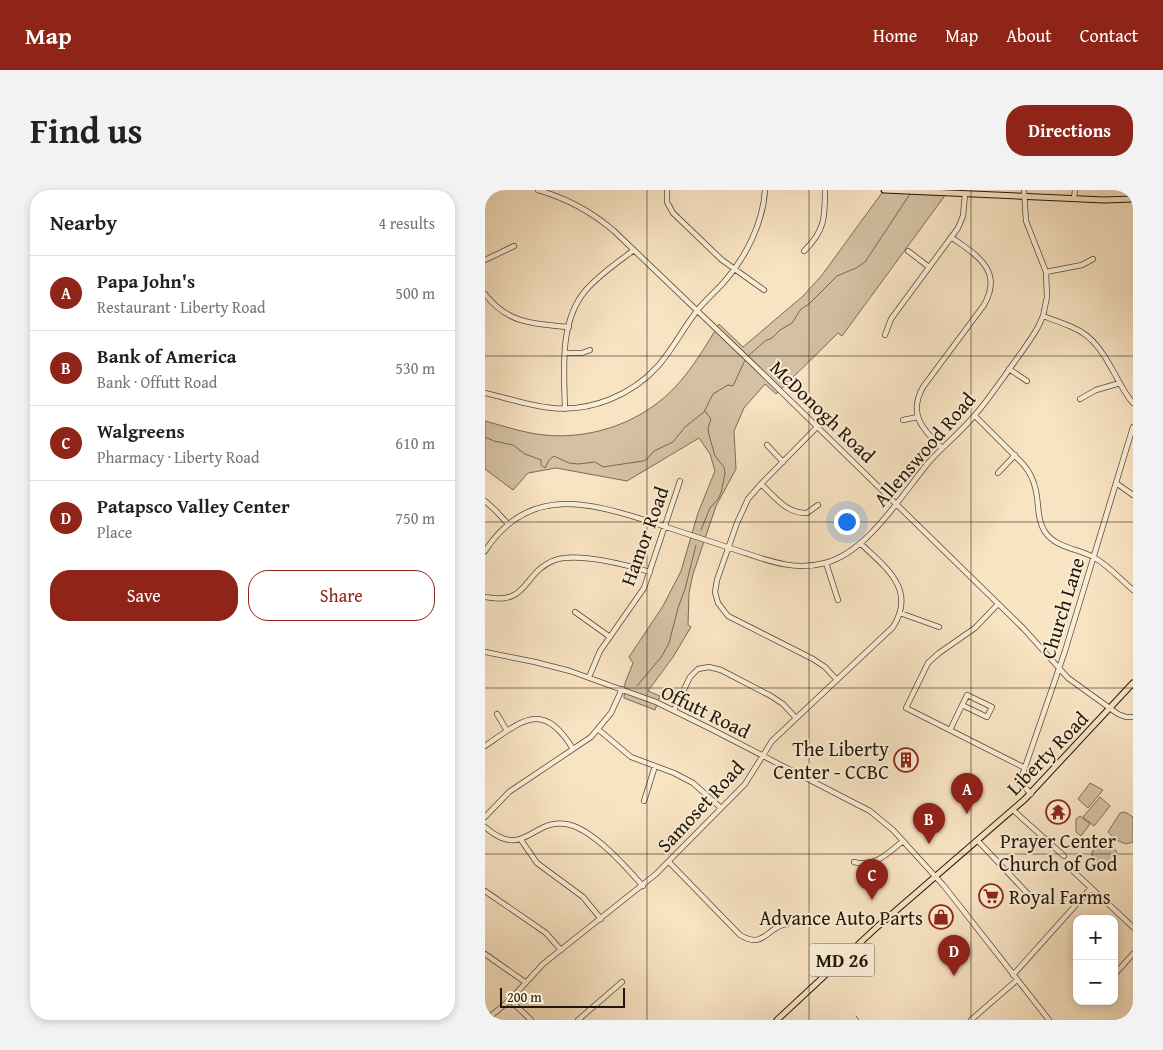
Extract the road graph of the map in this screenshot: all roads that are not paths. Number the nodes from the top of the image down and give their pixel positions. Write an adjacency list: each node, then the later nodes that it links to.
1 (538, 190): 7 (street, McDonogh Road)
2 (667, 190): 21 (street)
3 (765, 190): 21 (street)
4 (825, 190): 16 (street)
5 (884, 190): 8 (main road)
6 (1075, 190): 11 (street)
7 (545, 191): 15 (street, McDonogh Road)
8 (901, 191): 10 (main road)
9 (1024, 193): 10 (main road); 11 (main road); 22 (street, Allenswood Road)
10 (965, 194): 13 (street)
11 (1074, 198): 12 (main road)
12 (1133, 199)
13 (951, 237): 20 (street); 39 (street)
14 (514, 246): 19 (street)
15 (633, 250): 25 (street, McDonogh Road); 27 (street)
16 (804, 251)
17 (908, 251): 20 (street)
18 (1093, 259): 22 (street)
19 (485, 260)
20 (929, 267): 28 (street)
21 (734, 269): 23 (street); 25 (street)
22 (1046, 272): 26 (street, Allenswood Road)
23 (764, 290)
24 (485, 294): 27 (street)
25 (697, 311): 37 (street); 41 (street, McDonogh Road)
26 (1043, 316): 31 (street, Allenswood Road); 33 (street)
27 (569, 327): 30 (street)
28 (885, 335)
29 (590, 350): 30 (street)
30 (565, 353): 37 (street)
31 (1009, 369): 32 (street); 38 (street, Allenswood Road)
32 (1027, 381)
33 (1120, 383): 35 (street); 36 (street)
34 (485, 393): 37 (street)
35 (1080, 399)
36 (1133, 403)
37 (565, 408)
38 (975, 416): 44 (street, Allenswood Road); 45 (street)
39 (918, 417): 40 (street); 44 (street)
40 (903, 420)
41 (817, 427): 46 (street); 53 (street, McDonogh Road)
42 (1133, 427): 49 (street, Church Lane)
43 (767, 445): 46 (street)
44 (941, 448): 53 (street, Allenswood Road)
45 (1015, 455): 47 (street); 60 (street)
46 (783, 462): 50 (street)
47 (998, 473)
48 (680, 481): 56 (street, Hamor Road)
49 (1116, 483): 51 (street); 60 (street, Church Lane)
50 (761, 484): 54 (street); 58 (street)
51 (1133, 495)
52 (485, 502): 55 (street)
53 (897, 505): 57 (street, Allenswood Road); 66 (street, McDonogh Road)
54 (818, 506)
55 (508, 524): 56 (street, Allenswood Road); 59 (street, Allenswood Road)
56 (665, 526): 58 (street, Allenswood Road); 62 (street, Hamor Road)
57 (860, 542): 61 (street, Allenswood Road); 68 (street)
58 (728, 547): 61 (street, Allenswood Road); 74 (street)
59 (485, 551)
60 (1093, 557): 63 (street); 72 (street, Church Lane)
61 (826, 563): 65 (street)
62 (650, 572): 64 (street); 70 (street, Hamor Road)
63 (1133, 590)
64 (485, 597)
65 (837, 600)
66 (998, 604): 72 (street, McDonogh Road); 84 (street)
67 (575, 612): 70 (street)
68 (900, 613): 69 (street); 74 (street, Samoset Road)
69 (939, 627)
70 (610, 637): 73 (street, Hamor Road)
71 (485, 652): 73 (street, Offutt Road)
72 (1059, 668): 78 (street, McDonogh Road); 90 (street, Church Lane)
73 (589, 677): 76 (street, Offutt Road)
74 (837, 680): 82 (street, Samoset Road)
75 (1133, 682): 78 (main road, Liberty Road / MD 26)
76 (622, 689): 79 (street, Offutt Road); 83 (street)
77 (962, 705): 77 (street); 84 (street)
78 (1109, 709): 81 (street, McDonogh Road); 91 (main road, Liberty Road / MD 26)
79 (674, 710): 82 (street); 88 (street, Offutt Road)
80 (497, 714): 85 (street)
81 (1133, 717)
82 (796, 718): 88 (street, Samoset Road)
83 (599, 730): 87 (street); 89 (street)
84 (950, 730): 90 (street)
85 (507, 731): 86 (street); 87 (street)
86 (485, 746)
87 (573, 750): 95 (street)
88 (763, 755): 93 (street, Samoset Road); 98 (street, Offutt Road)
89 (655, 766): 92 (street); 93 (street)
90 (1025, 768): 91 (street, Church Lane)
91 (1031, 794): 94 (main road, Liberty Road / MD 26)
92 (644, 801)
93 (721, 808): 101 (street, Samoset Road)
94 (1013, 810): 99 (main road, Liberty Road / MD 26); 100 (street)
95 (485, 817)
96 (485, 827): 97 (street)
97 (521, 840): 105 (street); 109 (street)
98 (903, 841): 102 (street); 104 (street, Offutt Road)
99 (978, 841): 104 (main road, Liberty Road / MD 26); 108 (street)
100 (1064, 856)
101 (669, 862): 105 (street, Samoset Road); 110 (street)
102 (854, 862)
103 (1073, 870): 106 (street)
104 (936, 877): 116 (street, Offutt Road); 124 (main road, Liberty Road / MD 26)
105 (643, 886): 109 (street, Samoset Road)
106 (1091, 888): 111 (street); 116 (street)
107 (485, 891): 112 (street)
108 (1030, 896)
109 (601, 919): 112 (street, Samoset Road)
110 (787, 924)
111 (1133, 927)
112 (561, 950): 118 (street, Samoset Road)
113 (485, 954): 118 (street)
114 (1133, 954): 115 (street)
115 (1118, 971)
116 (1013, 975): 117 (street, Offutt Road)
117 (1017, 980): 125 (street); 126 (street, Offutt Road)
118 (525, 982): 120 (street, Samoset Road)
119 (622, 982): 123 (street)
120 (510, 1000): 121 (street, Samoset Road); 122 (street)
121 (486, 1020)
122 (531, 1020)
123 (578, 1020)
124 (777, 1020)
125 (971, 1020)
126 (1049, 1020)

